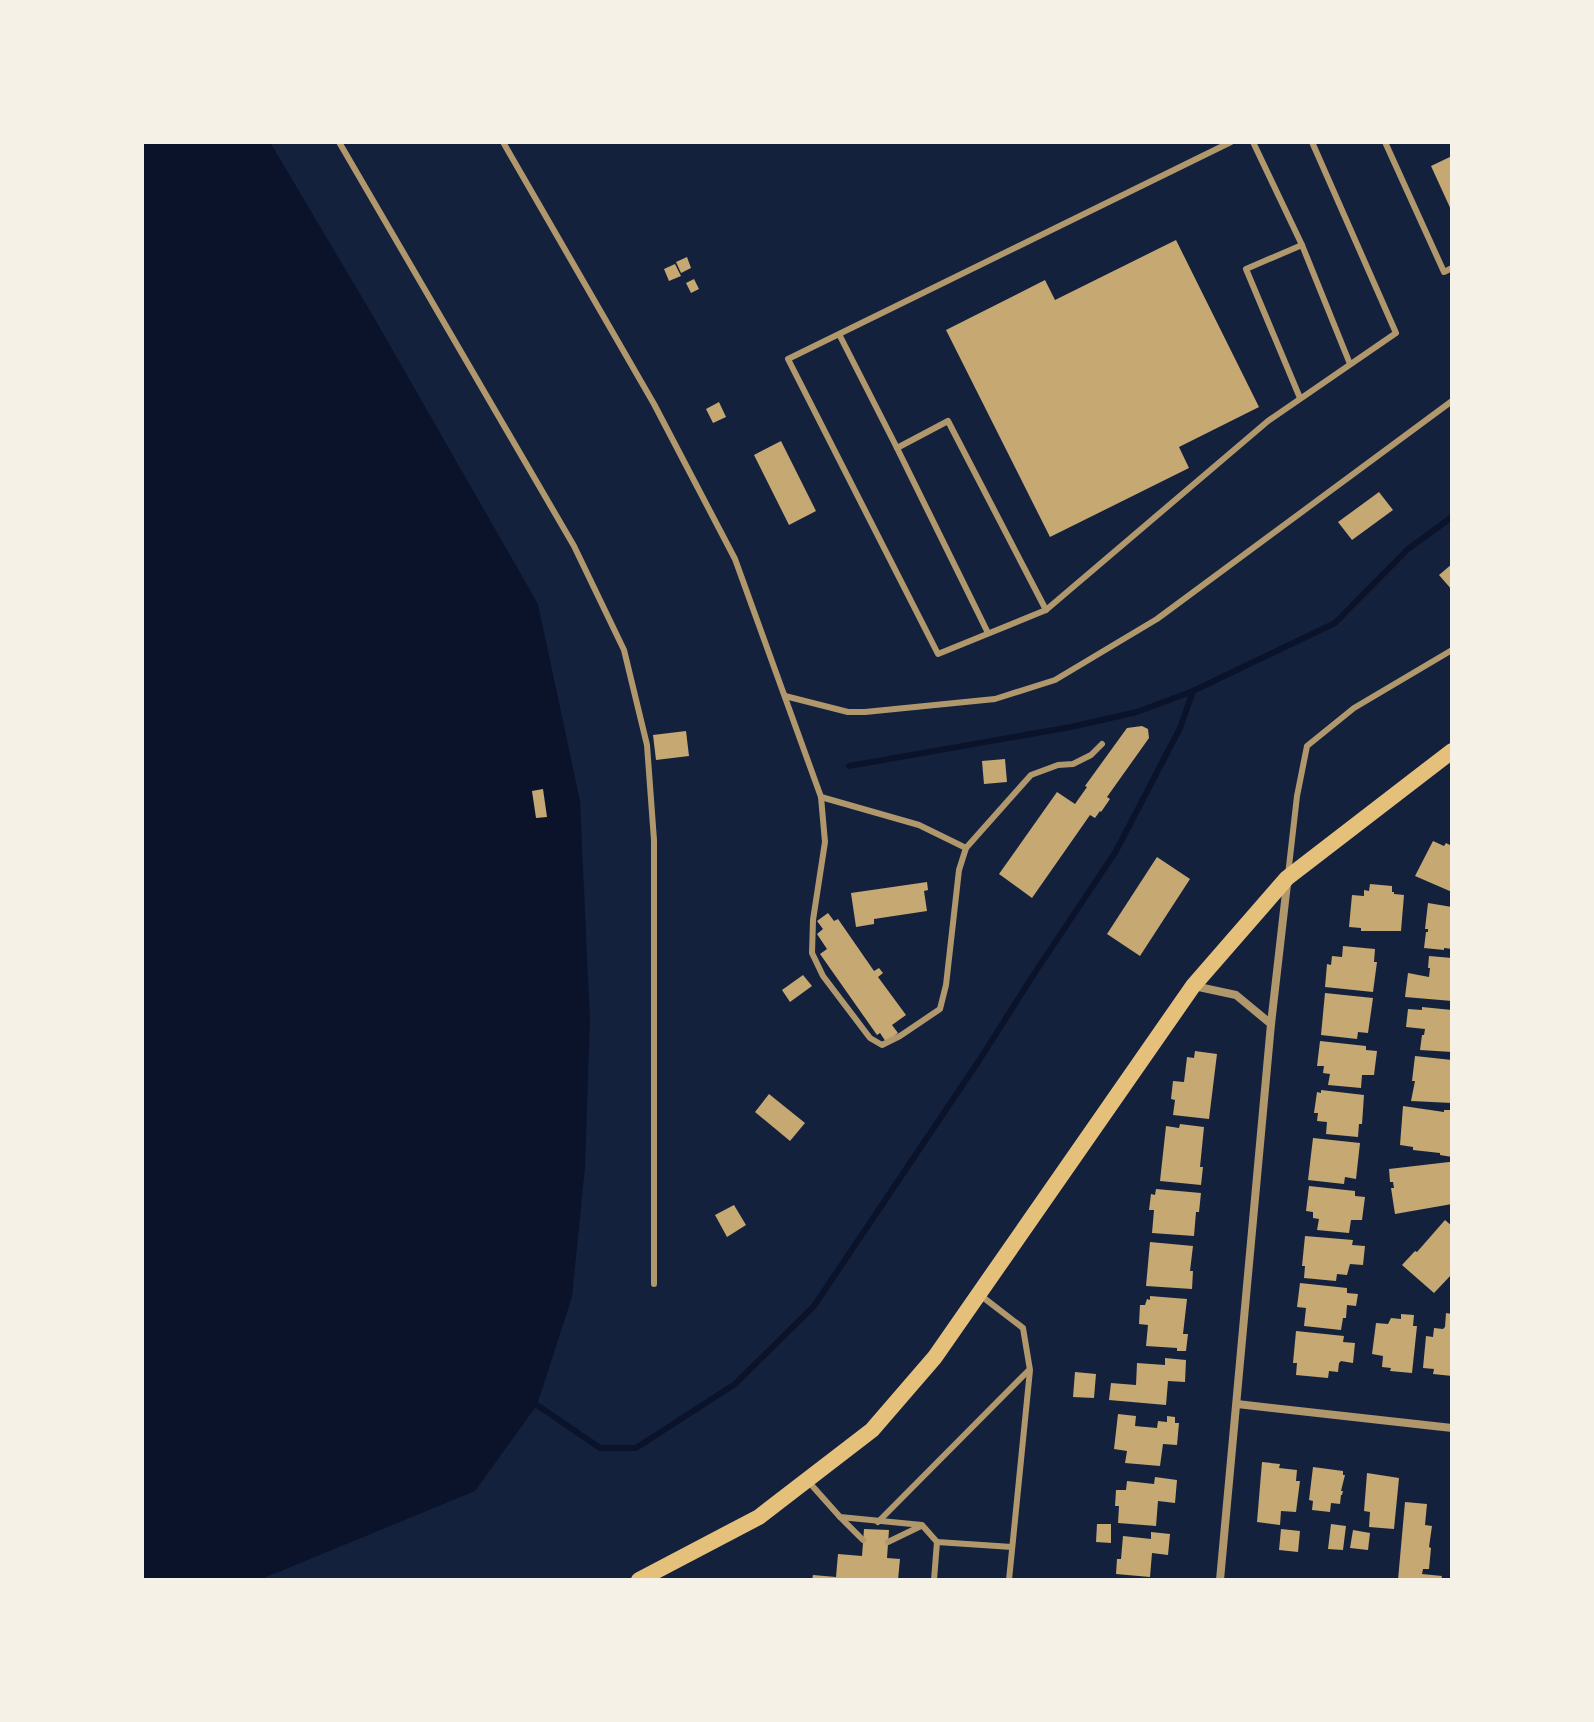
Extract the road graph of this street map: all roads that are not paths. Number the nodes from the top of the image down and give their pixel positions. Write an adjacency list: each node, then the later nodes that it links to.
1 (339, 142): 25 (lane)
2 (503, 142): 17 (lane)
3 (1231, 142): 9 (lane)
4 (1253, 142): 7 (lane)
5 (1312, 142): 10 (lane)
6 (1385, 142): 8 (lane)
7 (1302, 245): 10 (lane); 11 (lane)
8 (1452, 268)
9 (839, 334): 13 (lane); 15 (lane)
10 (1350, 364): 11 (lane)
11 (1300, 398): 14 (lane)
12 (1452, 401): 17 (lane)
13 (897, 448): 14 (lane); 15 (lane)
14 (1046, 610): 15 (lane)
15 (988, 633)
16 (1452, 650): 22 (lane)
17 (785, 696): 20 (lane)
18 (1102, 744): 21 (lane)
19 (1452, 751): 22 (main road)
20 (821, 797): 21 (lane); 21 (lane)
21 (966, 848)
22 (1287, 878): 23 (main road); 24 (street)
23 (1193, 986): 24 (street); 26 (main road)
24 (1271, 1024): 28 (street)
25 (654, 1284)
26 (979, 1294): 27 (lane); 30 (main road)
27 (1030, 1370): 32 (lane); 37 (lane)
28 (1237, 1404): 29 (street); 41 (street)
29 (1452, 1428)
30 (807, 1480): 31 (lane); 38 (main road)
31 (840, 1517): 32 (lane); 34 (lane)
32 (878, 1522): 33 (lane)
33 (922, 1525): 35 (lane); 36 (lane)
34 (863, 1540)
35 (888, 1542)
36 (937, 1542): 37 (lane); 39 (lane)
37 (1012, 1547): 40 (lane)
38 (639, 1580)
39 (934, 1580)
40 (1009, 1580)
41 (1220, 1580)

